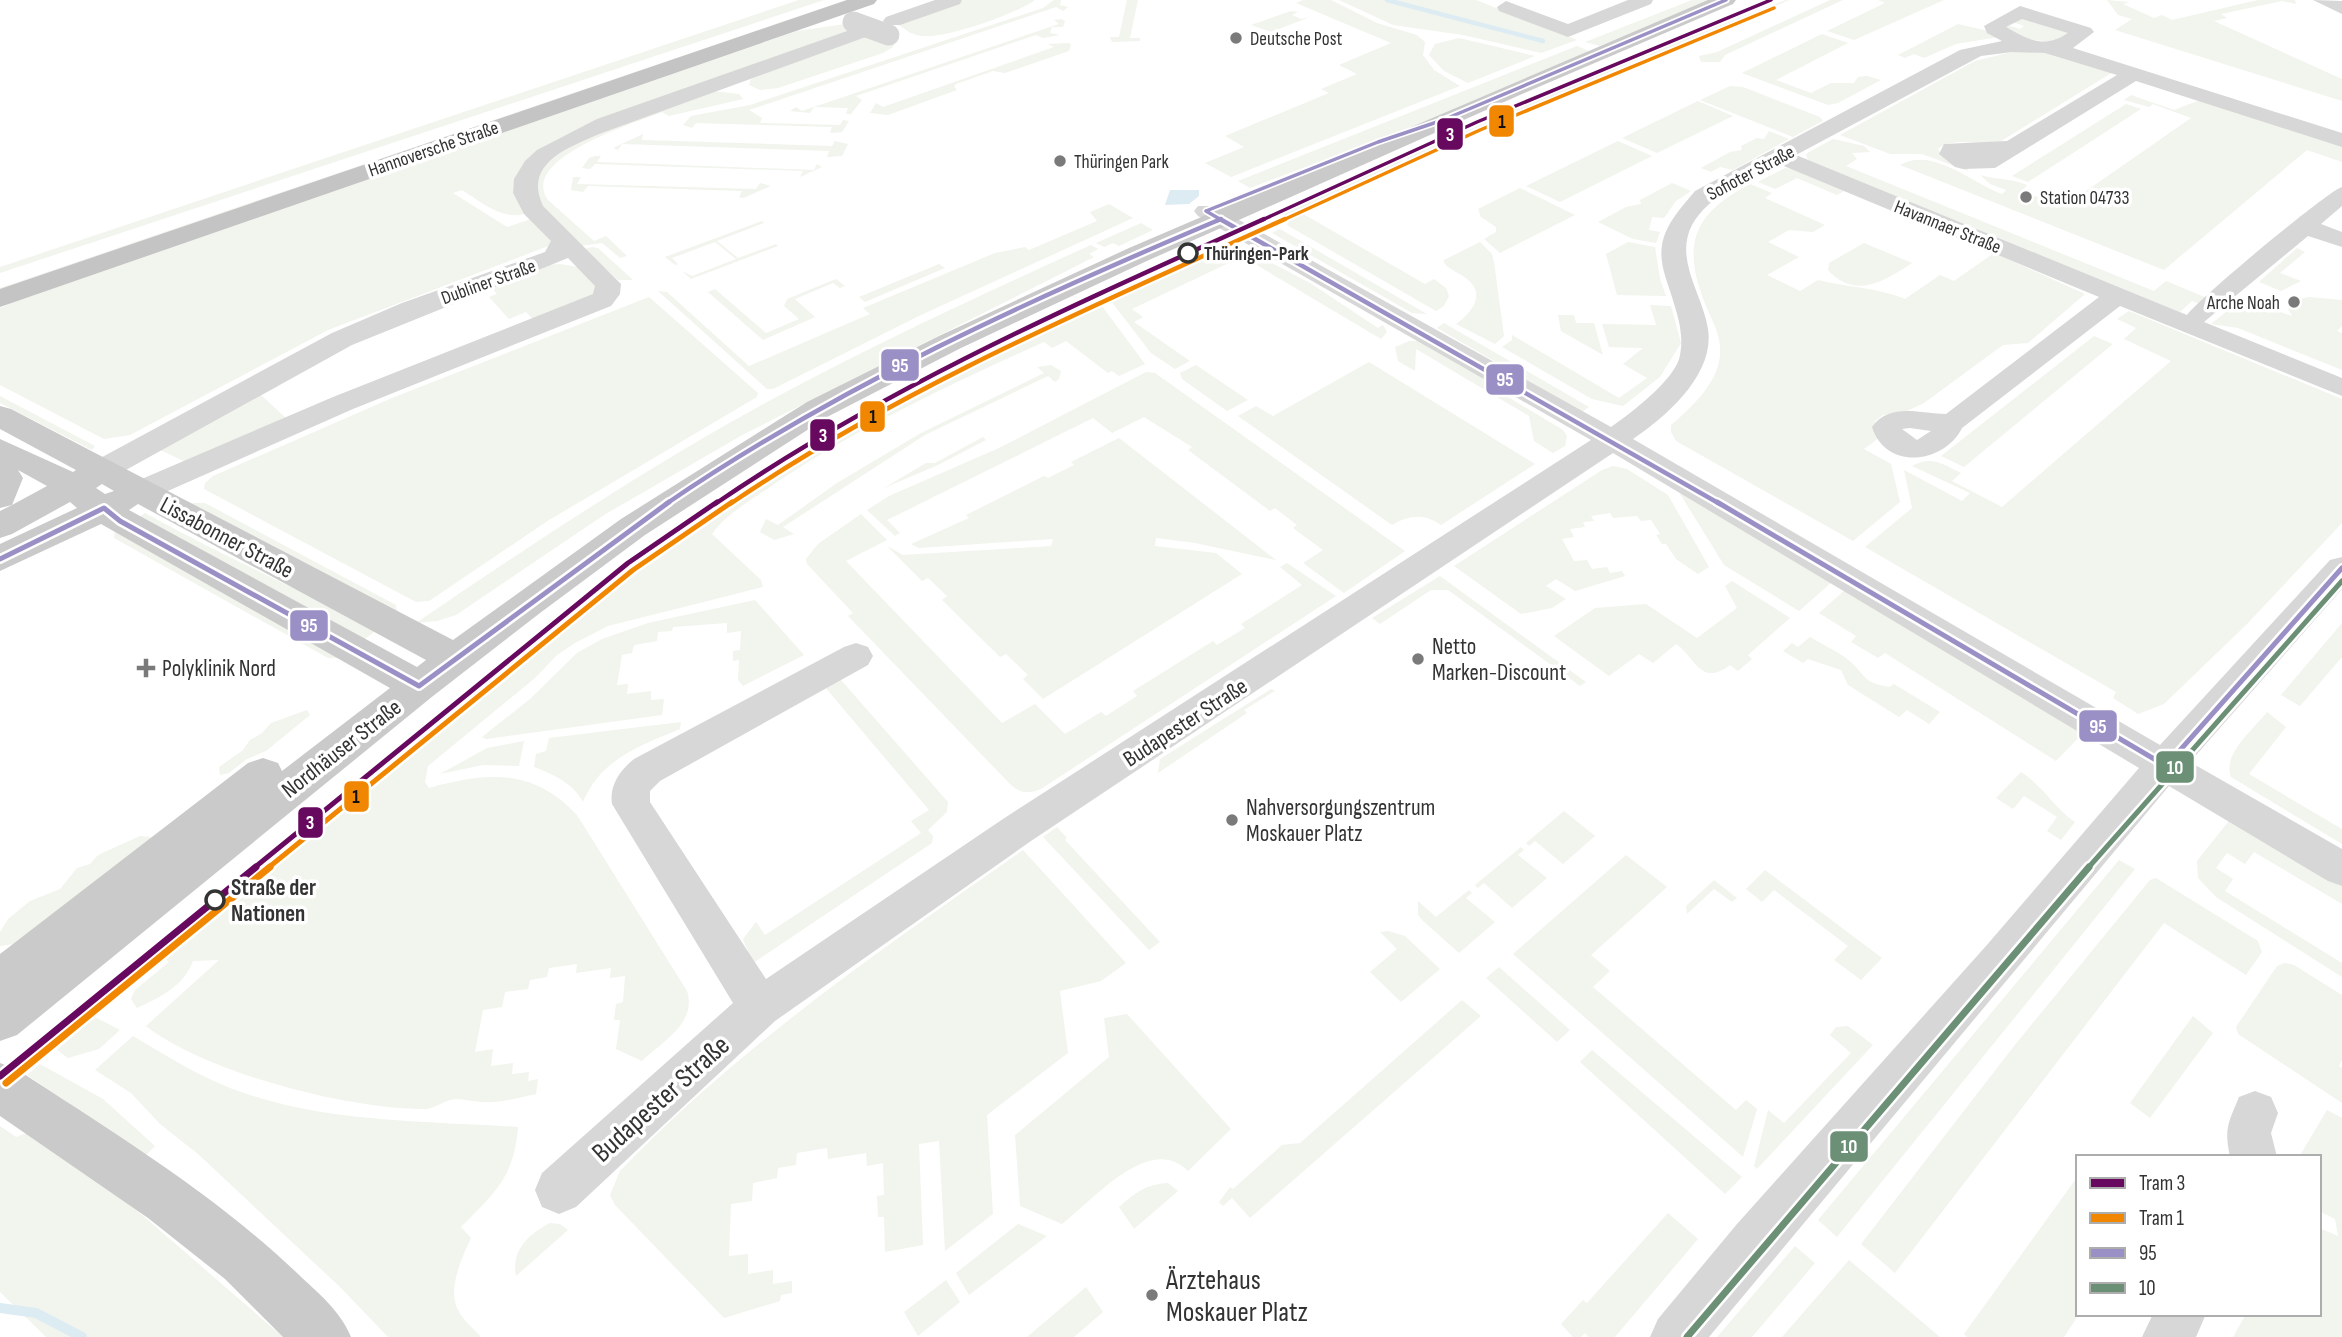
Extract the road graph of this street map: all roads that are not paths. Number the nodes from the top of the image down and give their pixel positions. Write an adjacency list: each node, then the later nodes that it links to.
1 (834, 0): 20 (highway, Hannoversche Straße)
2 (953, 0): 8 (street, Dubliner Straße)
3 (1644, 0): 6 (street)
4 (1726, 0): 16 (main road, Nordhäuser Straße)
5 (2322, 0): 7 (street)
6 (1506, 7)
7 (2342, 8)
8 (879, 19): 18 (street, Dubliner Straße); 20 (highway, Hannoversche Straße)
9 (2023, 45): 10 (street, Sofioter Straße); 10 (street, Sofioter Straße); 14 (street, Sofioter Straße)
10 (2057, 49): 11 (street, Sofioter Straße)
11 (2134, 73): 12 (street, Sofioter Straße); 13 (street)
12 (2342, 140)
13 (2009, 148)
14 (1779, 156): 22 (street, Havannaer Straße); 28 (street, Sofioter Straße)
15 (2342, 194): 17 (street)
16 (1214, 215): 28 (street); 39 (main road, Nordhäuser Straße)
17 (2303, 226): 19 (street); 24 (street)
18 (563, 240): 31 (street, Dubliner Straße); 33 (street)
19 (2342, 240)
20 (38, 277): 21 (highway, Hannoversche Straße); 23 (highway)
21 (0, 281)
22 (2117, 296): 25 (street, Havannaer Straße); 27 (street)
23 (0, 300)
24 (2200, 315)
25 (2342, 388)
26 (0, 416): 31 (main road, Lissabonner Straße)
27 (1949, 425)
28 (1612, 439): 42 (street); 45 (street, Budapester Straße)
29 (0, 449): 32 (main road, Lissabonner Straße)
30 (0, 468): 34 (main road)
31 (104, 469): 32 (main road, Dubliner Straße); 33 (main road, Lissabonner Straße)
32 (73, 486): 35 (main road, Lissabonner Straße); 36 (main road, Dubliner Straße)
33 (141, 491): 35 (main road); 39 (main road, Lissabonner Straße)
34 (0, 497)
35 (104, 508): 37 (main road); 41 (main road, Lissabonner Straße)
36 (0, 526)
37 (0, 559)
38 (2342, 568): 42 (street)
39 (443, 652): 41 (main road, Nordhäuser Straße)
40 (856, 656): 45 (street)
41 (407, 679): 44 (main road, Nordhäuser Straße)
42 (2166, 766): 43 (street); 51 (street)
43 (2342, 869)
44 (18, 980): 46 (main road, Nordhäuser Straße)
45 (760, 1007): 48 (street, Budapester Straße)
46 (0, 1018)
47 (0, 1087): 50 (main road)
48 (559, 1190)
49 (2180, 1316): 52 (street)
50 (323, 1337)
51 (1676, 1337)
52 (2168, 1337)

